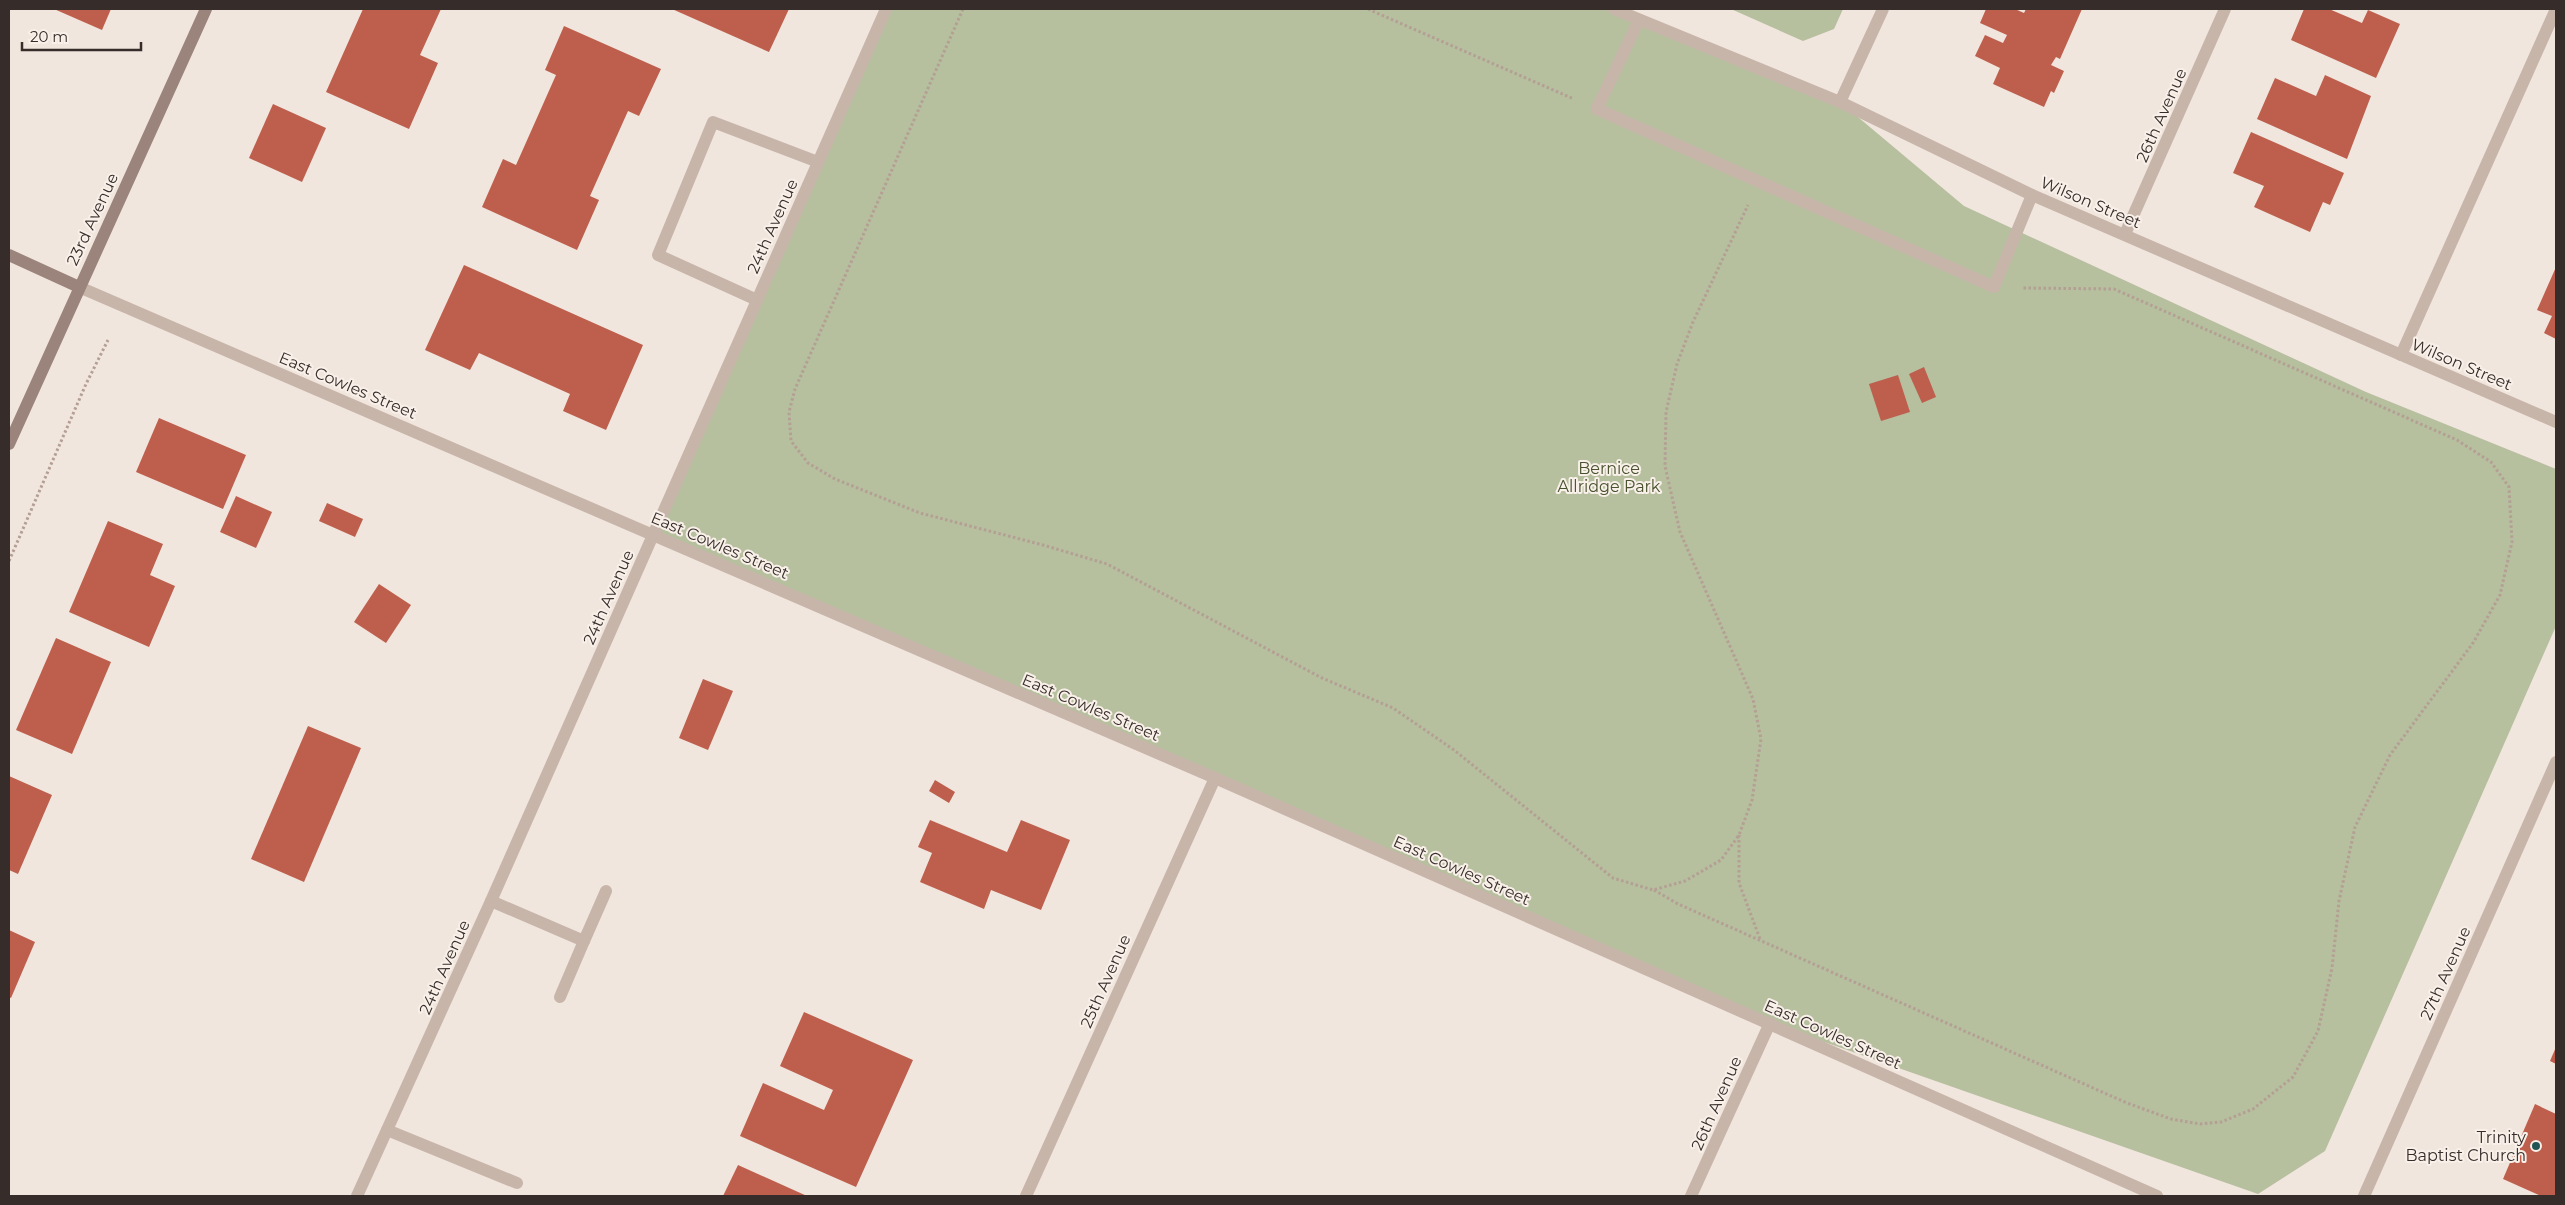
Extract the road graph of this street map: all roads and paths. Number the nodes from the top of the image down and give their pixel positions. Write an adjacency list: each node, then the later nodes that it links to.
1 (206, 9): 17 (street, 23rd Avenue)
2 (886, 9): 12 (street, 24th Avenue)
3 (964, 9): 29 (path)
4 (1368, 9): 11 (path)
5 (1614, 9): 9 (street, Wilson Street)
6 (1883, 9): 10 (street)
7 (2225, 9): 15 (street, 26th Avenue)
8 (2556, 9): 21 (street)
9 (1639, 20): 10 (street, Wilson Street); 11 (street)
10 (1840, 102): 14 (street, Wilson Street)
11 (1597, 109): 13 (street)
12 (818, 162): 19 (street, 24th Avenue); 19 (street)
13 (1759, 182): 18 (street); 28 (path)
14 (2032, 195): 15 (street, Wilson Street); 18 (street)
15 (2125, 234): 21 (street, Wilson Street)
16 (9, 255): 17 (street, East Cowles Street)
17 (78, 287): 23 (street, 23rd Avenue); 24 (street, East Cowles Street)
18 (1994, 287): 32 (path)
19 (757, 300): 24 (street, 24th Avenue)
20 (108, 340): 25 (path)
21 (2401, 355): 22 (street, Wilson Street)
22 (2556, 422)
23 (9, 444)
24 (653, 534): 27 (street, East Cowles Street); 31 (street, 24th Avenue)
25 (9, 561)
26 (2556, 762): 42 (street, 27th Avenue)
27 (1214, 778): 35 (street, East Cowles Street); 39 (street, 25th Avenue)
28 (1739, 835): 29 (path); 32 (path)
29 (1653, 890): 32 (path)
30 (606, 891): 33 (street)
31 (491, 901): 33 (street); 36 (street, 24th Avenue)
32 (1760, 939)
33 (584, 941): 34 (street)
34 (560, 997)
35 (1770, 1023): 40 (street, 26th Avenue); 41 (street, East Cowles Street)
36 (388, 1130): 37 (street); 38 (street, 24th Avenue)
37 (517, 1183)
38 (357, 1196)
39 (1026, 1196)
40 (1691, 1196)
41 (2157, 1196)
42 (2364, 1196)

